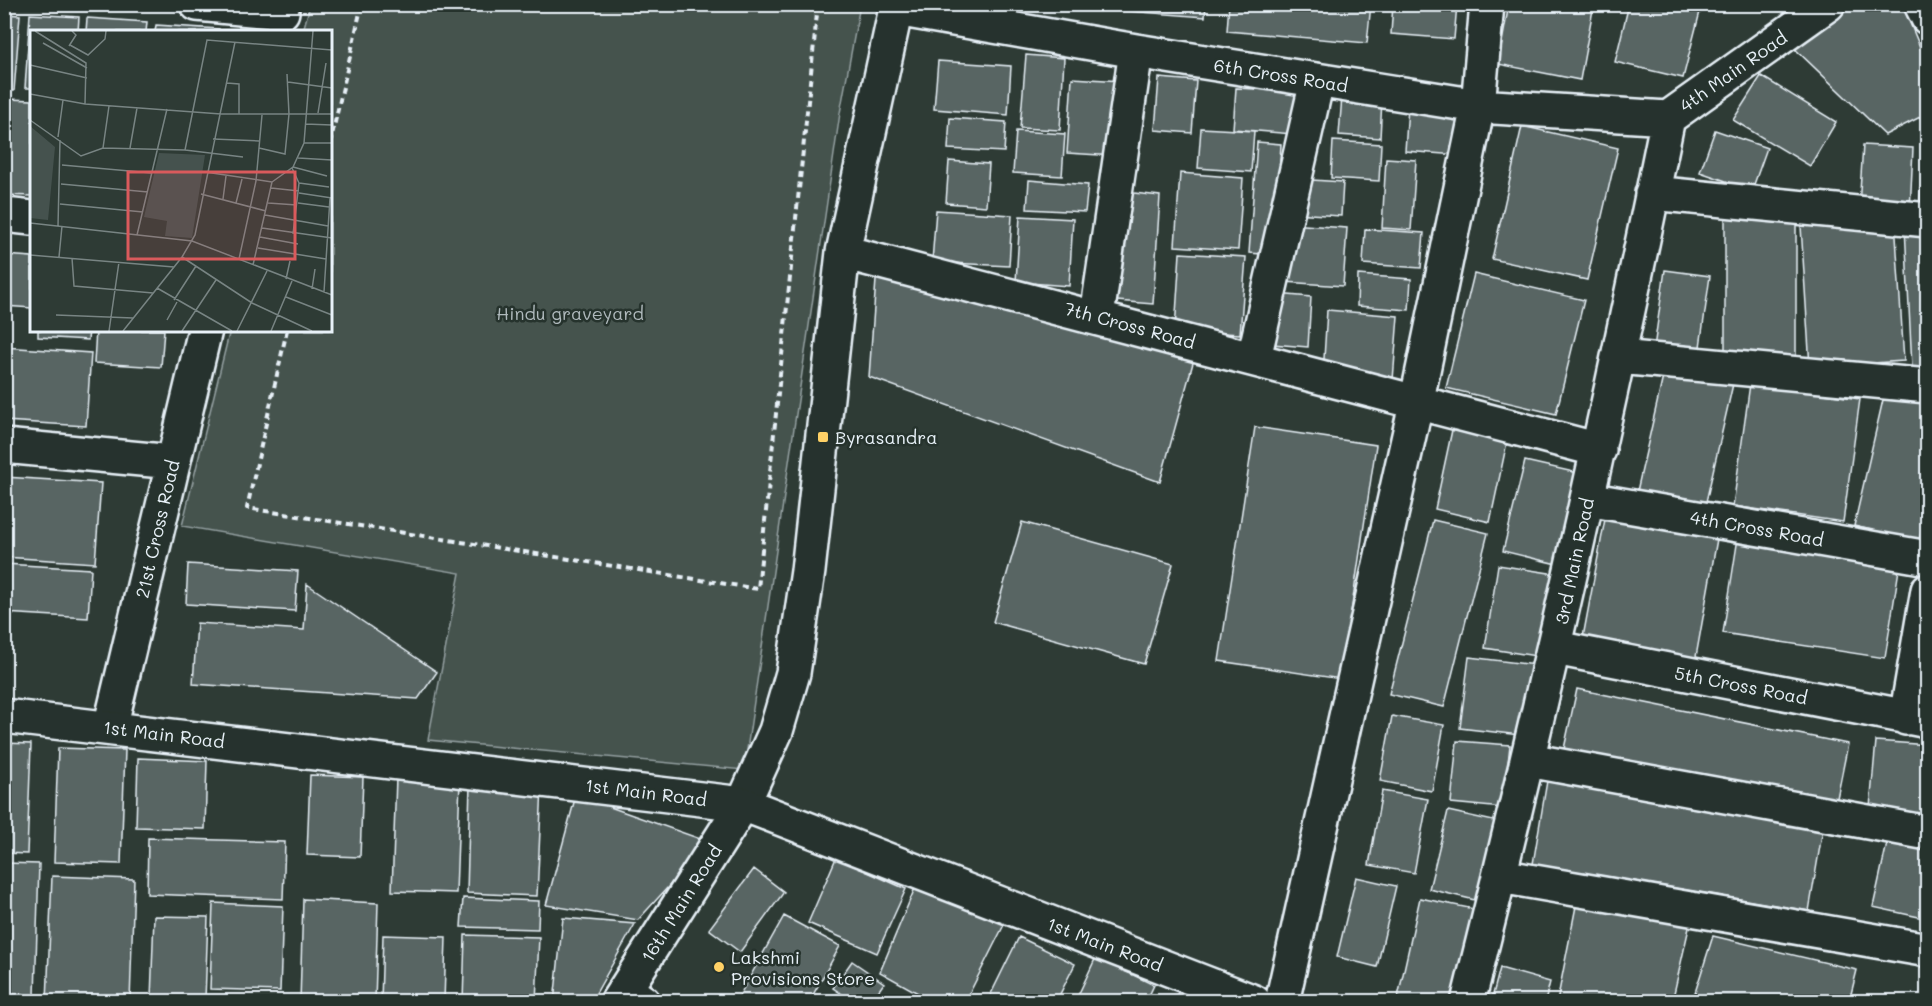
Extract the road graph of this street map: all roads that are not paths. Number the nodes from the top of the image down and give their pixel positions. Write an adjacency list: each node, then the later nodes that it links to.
1 (197, 4): 6 (street)
2 (1487, 4): 10 (street)
3 (1828, 4): 11 (street, 4th Main Road)
4 (1921, 4): 7 (street)
5 (897, 7): 8 (street, 6th Cross Road); 16 (street, 16th Main Road)
6 (281, 16)
7 (1928, 18)
8 (1136, 51): 9 (street, 6th Cross Road); 17 (street)
9 (1317, 81): 10 (street, 6th Cross Road); 20 (street)
10 (1478, 106): 11 (street, 6th Cross Road); 22 (street)
11 (1668, 118): 12 (street, 3rd Main Road)
12 (1652, 193): 15 (street); 19 (street, 3rd Main Road)
13 (4, 215): 14 (street)
14 (30, 218)
15 (1928, 220)
16 (843, 252): 17 (street, 7th Cross Road); 34 (street, 16th Main Road)
17 (1097, 316): 20 (street, 7th Cross Road)
18 (205, 332): 25 (street, 21st Cross Road)
19 (1619, 357): 21 (street); 24 (street, 3rd Main Road)
20 (1254, 358): 22 (street, 7th Cross Road)
21 (1928, 386)
22 (1416, 404): 24 (street, 7th Cross Road); 40 (street)
23 (4, 446): 25 (street)
24 (1599, 450): 26 (street, 3rd Main Road)
25 (173, 462): 32 (street, 21st Cross Road)
26 (1587, 498): 27 (street, 4th Cross Road); 29 (street, 3rd Main Road)
27 (1928, 558)
28 (1928, 590): 31 (street)
29 (1555, 648): 31 (street, 5th Cross Road); 33 (street, 3rd Main Road)
30 (4, 716): 32 (street, 1st Main Road)
31 (1917, 719)
32 (110, 728): 34 (street, 1st Main Road)
33 (1528, 760): 35 (street); 36 (street, 3rd Main Road)
34 (743, 804): 38 (street, 16th Main Road); 39 (street, 1st Main Road)
35 (1928, 833)
36 (1500, 876): 37 (street); 41 (street, 3rd Main Road)
37 (1928, 950)
38 (629, 998)
39 (1254, 1002)
40 (1282, 1002)
41 (1468, 1002)

